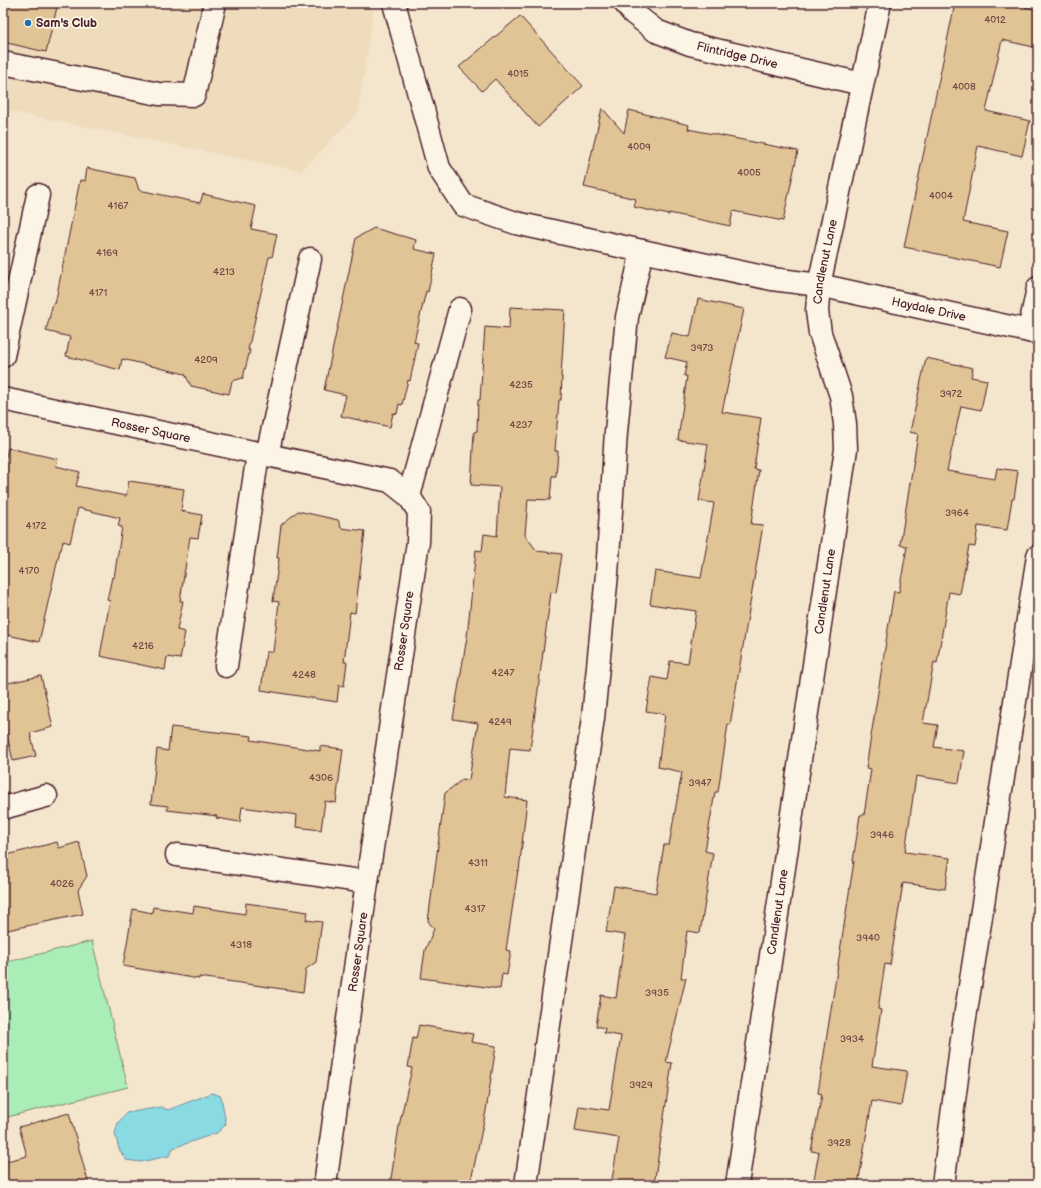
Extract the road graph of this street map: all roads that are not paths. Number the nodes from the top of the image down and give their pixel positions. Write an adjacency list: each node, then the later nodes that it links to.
1 (215, 3): 5 (street)
2 (394, 3): 8 (street, Haydale Drive)
3 (625, 3): 6 (street, Flintridge Drive)
4 (880, 3): 6 (street, Candlenut Lane)
5 (3, 62)
6 (862, 84): 10 (street, Candlenut Lane)
7 (38, 195): 14 (street)
8 (642, 251): 10 (street, Haydale Drive); 25 (street)
9 (310, 259): 16 (street)
10 (819, 285): 13 (street, Haydale Drive); 26 (street, Candlenut Lane)
11 (1038, 288): 13 (street)
12 (460, 309): 17 (street)
13 (1033, 332)
14 (3, 356)
15 (3, 399): 16 (street, Rosser Square)
16 (263, 454): 17 (street, Rosser Square); 19 (street)
17 (409, 496): 23 (street, Rosser Square)
18 (1038, 556): 27 (street)
19 (226, 666)
20 (46, 796): 21 (street)
21 (3, 808)
22 (177, 855): 23 (street)
23 (367, 882): 24 (street, Rosser Square)
24 (325, 1185)
25 (526, 1185)
26 (737, 1185)
27 (942, 1185)

